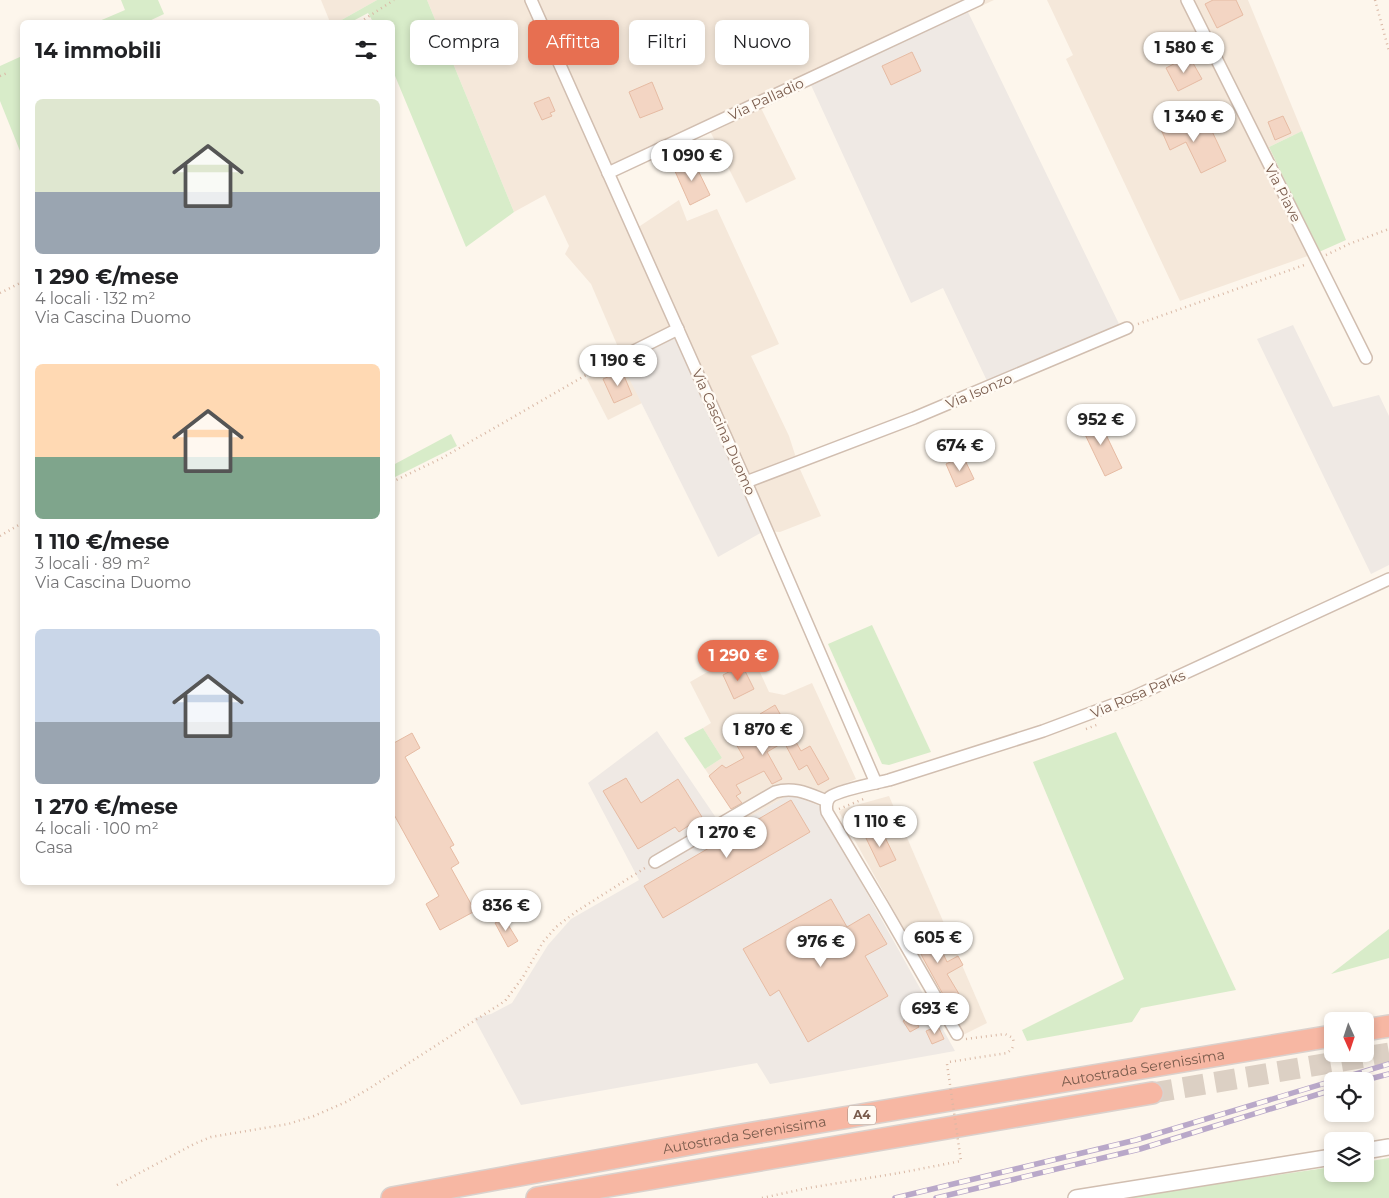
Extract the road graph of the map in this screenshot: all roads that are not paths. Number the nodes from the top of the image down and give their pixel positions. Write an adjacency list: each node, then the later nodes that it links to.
1 (531, 0): 4 (street, Via Cascina Duomo)
2 (978, 0): 4 (street, Via Palladio)
3 (1187, 0): 7 (street, Via Piave)
4 (608, 173): 6 (street, Via Cascina Duomo)
5 (1127, 328): 9 (street, Via Isonzo)
6 (678, 329): 8 (street); 9 (street, Via Cascina Duomo)
7 (1366, 358)
8 (598, 368)
9 (746, 482): 11 (street, Via Cascina Duomo)
10 (1389, 579): 11 (street, Via Rosa Parks)
11 (876, 783): 12 (street, Via Rosa Parks)
12 (827, 801): 13 (street); 16 (street)
13 (655, 862)
14 (1389, 1026): 15 (highway)
15 (1374, 1028)
16 (958, 1037)
17 (1324, 1037): 22 (highway, Autostrada Serenissima / A4)
18 (1152, 1093): 23 (highway, Autostrada Serenissima / A4)
19 (1389, 1148): 20 (street)
20 (1374, 1150)
21 (1324, 1158): 24 (street)
22 (392, 1198)
23 (537, 1198)
24 (1076, 1198)

